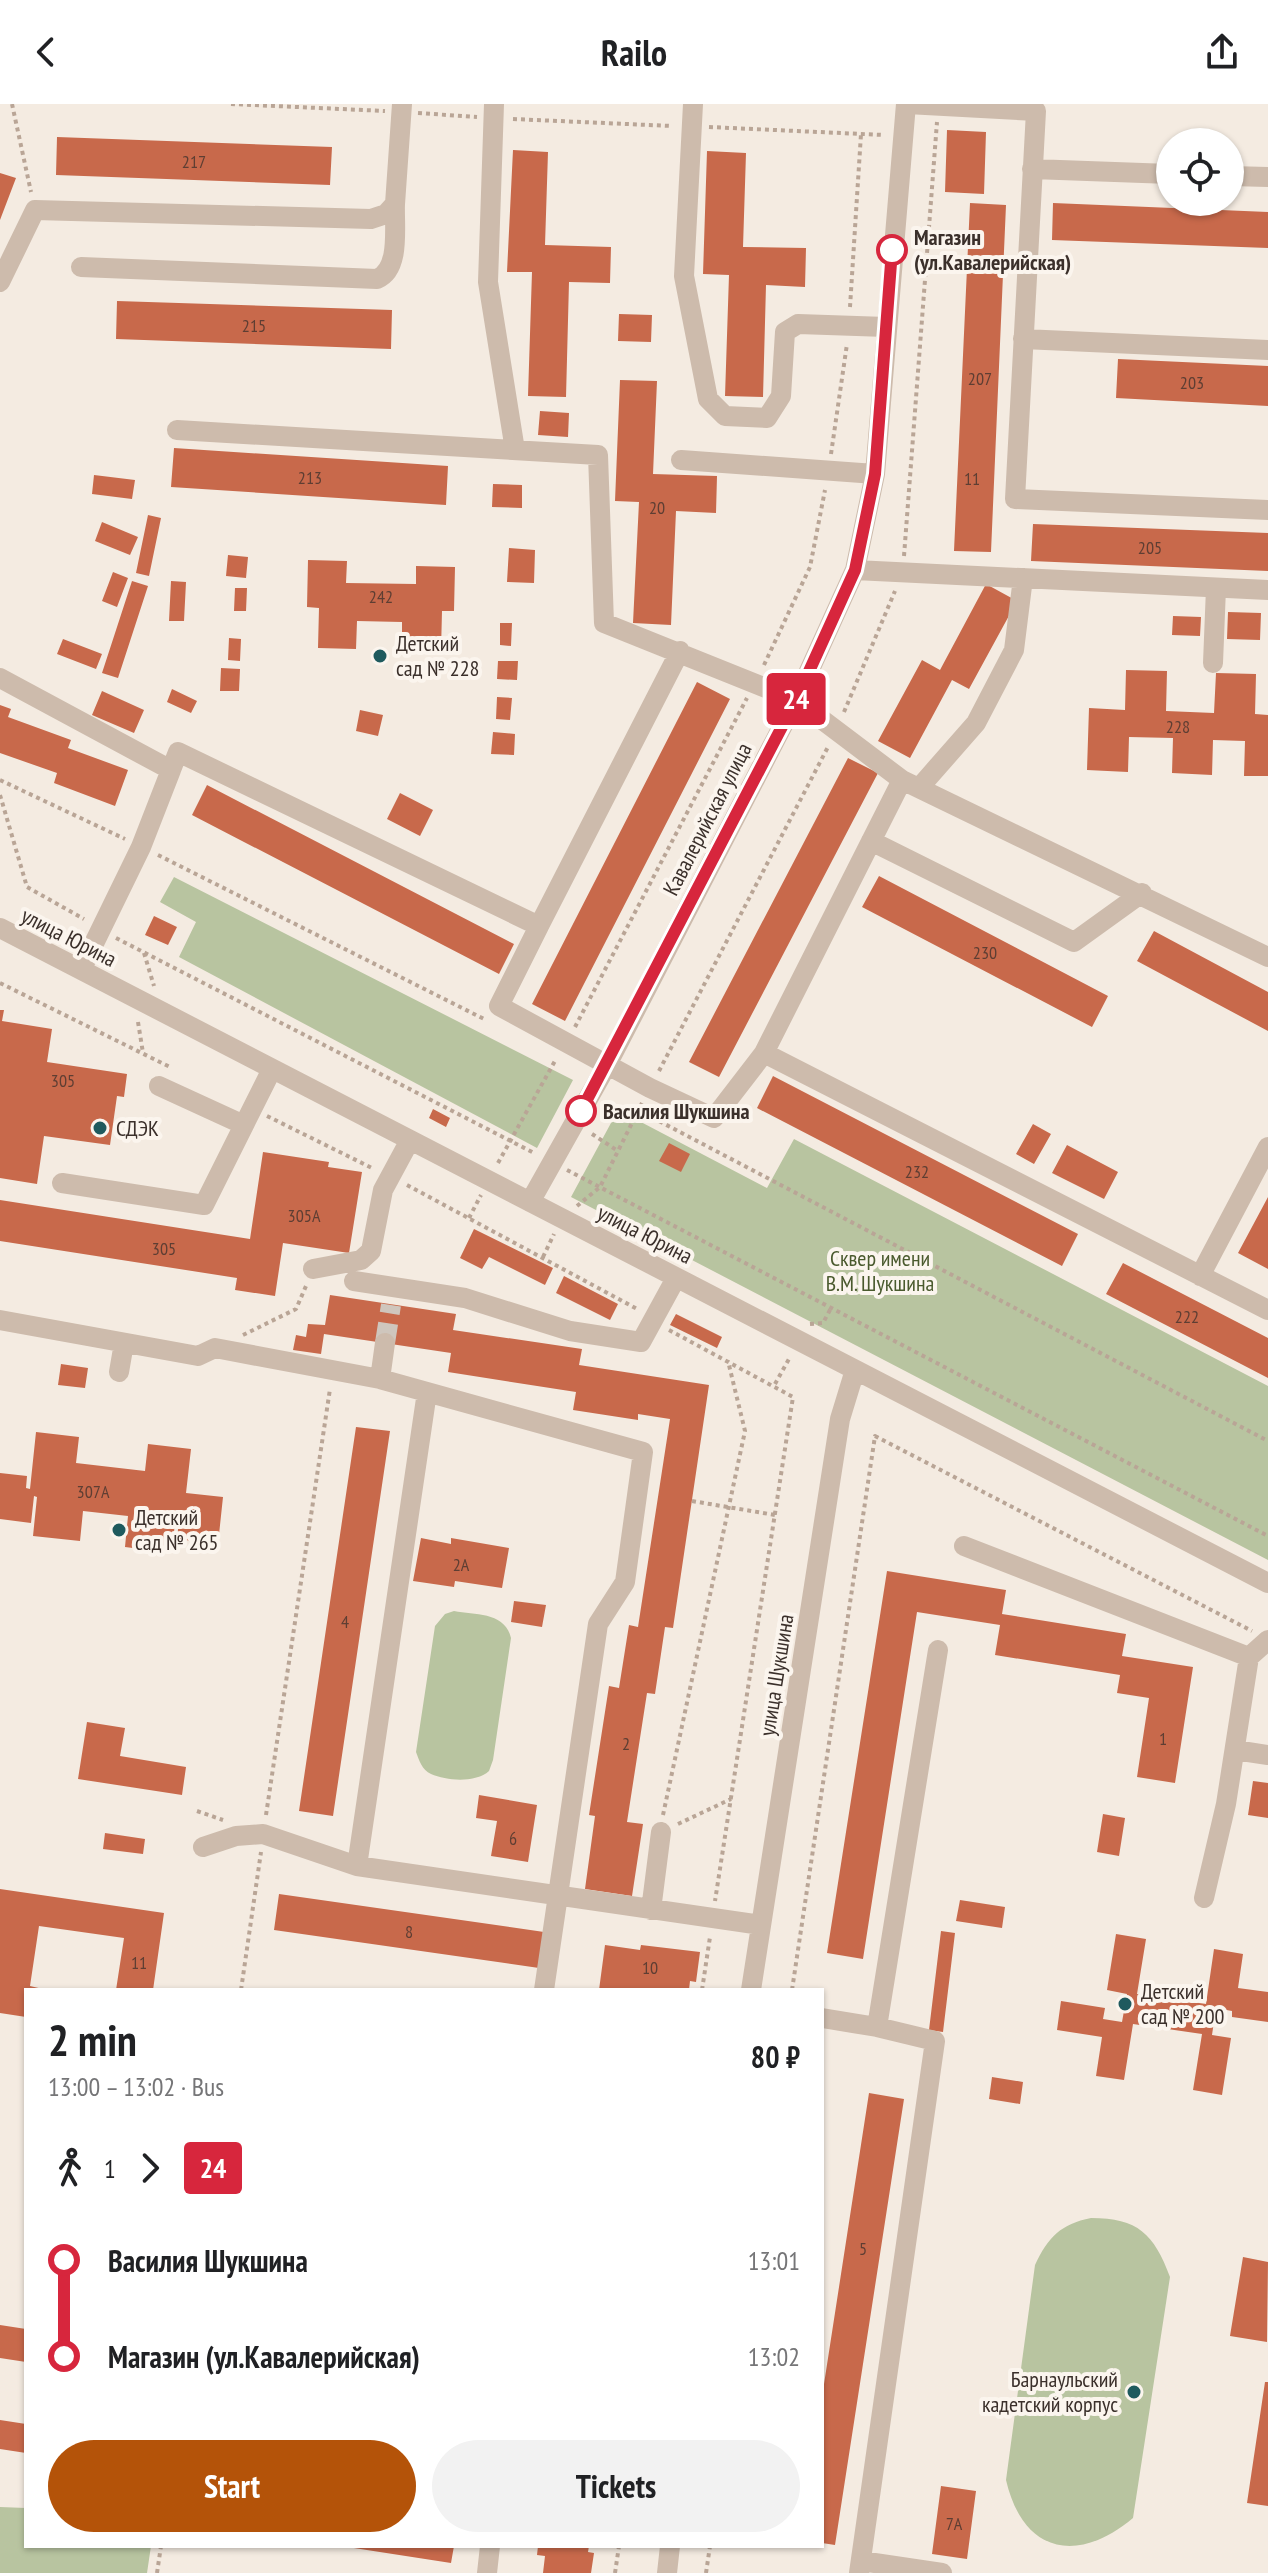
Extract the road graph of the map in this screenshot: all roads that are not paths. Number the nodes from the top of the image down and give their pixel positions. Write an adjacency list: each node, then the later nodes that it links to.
1 (693, 104): 13 (street)
2 (906, 104): 3 (street); 13 (street, Кавалерийская улица)
3 (1036, 107): 6 (street)
4 (402, 108): 10 (street)
5 (494, 111): 17 (street)
6 (1032, 169): 7 (street); 14 (street)
7 (1156, 173)
8 (1244, 176): 9 (street)
9 (1268, 177)
10 (395, 204): 11 (street); 12 (street)
11 (81, 267)
12 (0, 282)
13 (886, 327): 19 (street, Кавалерийская улица)
14 (1023, 339): 15 (street); 20 (street)
15 (1268, 350)
16 (177, 430): 17 (street)
17 (515, 450): 25 (street)
18 (681, 460): 19 (street)
19 (875, 474): 21 (street, Кавалерийская улица)
20 (1268, 510)
21 (855, 570): 22 (street); 28 (street, Кавалерийская улица)
22 (1023, 578): 23 (street); 30 (street)
23 (1216, 588): 24 (street); 26 (street)
24 (1268, 590)
25 (680, 651): 28 (street); 33 (street)
26 (1213, 663)
27 (0, 678): 29 (street)
28 (796, 700): 30 (street); 38 (street, Кавалерийская улица)
29 (171, 770): 33 (street); 36 (street)
30 (910, 784): 31 (street); 32 (street)
31 (871, 841): 32 (street); 37 (street)
32 (1142, 893): 35 (street)
33 (539, 926): 38 (street)
34 (0, 928): 36 (street, улица Юрина)
35 (1268, 957)
36 (81, 970): 39 (street, улица Юрина)
37 (764, 1053): 38 (street); 47 (street)
38 (607, 1065): 45 (street, Кавалерийская улица)
39 (272, 1069): 41 (street); 42 (street, улица Юрина)
40 (159, 1086): 41 (street)
41 (244, 1125): 44 (street)
42 (410, 1140): 45 (street, улица Юрина); 46 (street)
43 (1268, 1147): 47 (street)
44 (62, 1183)
45 (530, 1202): 48 (street, улица Юрина)
46 (313, 1269)
47 (1200, 1276): 50 (street)
48 (676, 1278): 49 (street); 54 (street, улица Юрина)
49 (354, 1281)
50 (1268, 1310)
51 (0, 1320): 52 (street)
52 (124, 1343): 55 (street); 56 (street)
53 (385, 1343): 56 (street)
54 (855, 1370): 59 (street, улица Юрина); 71 (street, улица Шукшина)
55 (119, 1372)
56 (380, 1379): 57 (street)
57 (427, 1392): 67 (street); 68 (street)
58 (964, 1546): 62 (street)
59 (1268, 1583)
60 (1261, 1636): 62 (street)
61 (938, 1650): 75 (street)
62 (1249, 1657): 63 (street)
63 (1235, 1750): 64 (street); 69 (street)
64 (1268, 1755)
65 (661, 1832): 70 (street)
66 (203, 1847): 67 (street)
67 (357, 1866): 68 (street)
68 (557, 1897): 70 (street); 72 (street)
69 (1204, 1898)
70 (651, 1910): 71 (street)
71 (761, 1925): 73 (street, улица Шукшина)
72 (544, 1988)
73 (751, 1988)
74 (824, 2018): 75 (street)
75 (877, 2027): 78 (street)
76 (490, 2548): 80 (street)
77 (670, 2548): 79 (street)
78 (860, 2567): 81 (street)
79 (672, 2572)
80 (487, 2573)
81 (942, 2573)

